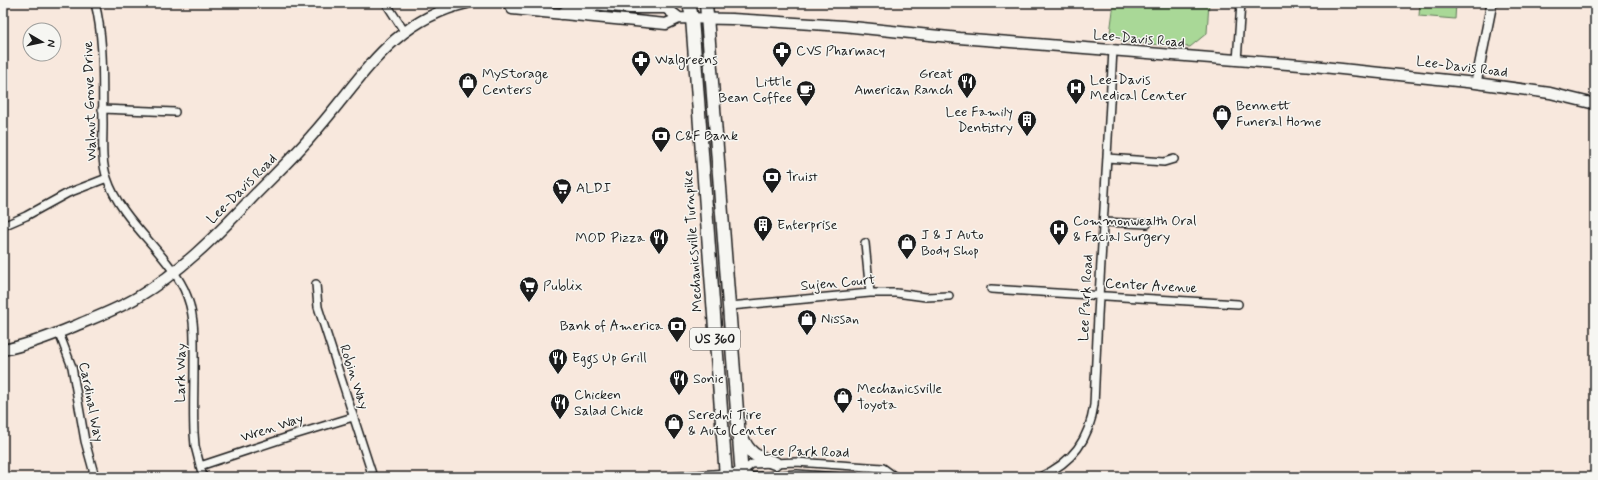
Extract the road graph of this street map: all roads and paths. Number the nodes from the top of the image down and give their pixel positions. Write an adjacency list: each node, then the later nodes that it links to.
1 (95, 3): 20 (street, Walnut Grove Drive)
2 (386, 3): 15 (street)
3 (466, 3): 15 (main road, Lee-Davis Road)
4 (508, 3): 11 (main road, Lee-Davis Road)
5 (585, 3): 10 (main road)
6 (689, 3): 13 (highway, Mechanicsville Turnpike / US 360)
7 (706, 3): 14 (highway, US 360)
8 (1241, 3): 17 (street)
9 (1492, 3): 18 (street)
10 (603, 5): 11 (main road); 12 (main road)
11 (561, 14): 12 (main road, Lee-Davis Road)
12 (679, 18): 13 (main road, Lee-Davis Road)
13 (692, 18): 14 (main road, Lee-Davis Road); 43 (highway, Mechanicsville Turnpike / US 360)
14 (707, 19): 16 (main road, Lee-Davis Road); 36 (highway, US 360)
15 (404, 31): 29 (main road, Lee-Davis Road)
16 (1113, 50): 17 (main road, Lee-Davis Road); 22 (street, Lee Park Road)
17 (1237, 61): 18 (main road, Lee-Davis Road)
18 (1476, 83): 19 (main road, Lee-Davis Road)
19 (1595, 104)
20 (102, 109): 21 (street); 24 (street, Walnut Grove Drive)
21 (175, 112)
22 (1107, 158): 23 (street); 25 (street, Lee Park Road)
23 (1174, 159)
24 (107, 178): 27 (street); 29 (street, Walnut Grove Drive)
25 (1104, 222): 26 (street); 34 (street, Lee Park Road)
26 (1147, 224)
27 (3, 226)
28 (865, 243): 32 (street)
29 (174, 272): 37 (main road, Lee-Davis Road); 42 (street, Lark Way)
30 (316, 284): 39 (street, Robin Way)
31 (991, 289): 34 (street, Center Avenue)
32 (870, 293): 33 (street, Sujen Court); 36 (street, Sujen Court)
33 (949, 296)
34 (1099, 296): 35 (street, Center Avenue); 51 (street, Lee Park Road)
35 (1238, 304)
36 (730, 306): 40 (highway, US 360)
37 (60, 333): 38 (main road, Lee-Davis Road); 45 (street, Cardinal Way)
38 (3, 350)
39 (353, 417): 42 (street, Wren Way); 47 (street, Robin Way)
40 (738, 428): 41 (highway); 44 (highway, US 360)
41 (775, 463): 44 (street, Lee Park Road); 50 (street, Lee Park Road)
42 (200, 466): 46 (street, Lark Way)
43 (726, 475): 44 (street); 48 (street)
44 (742, 475): 49 (street, Lee Park Road)
45 (95, 477)
46 (203, 477)
47 (373, 477)
48 (668, 477)
49 (837, 477)
50 (895, 477)
51 (1040, 477)

